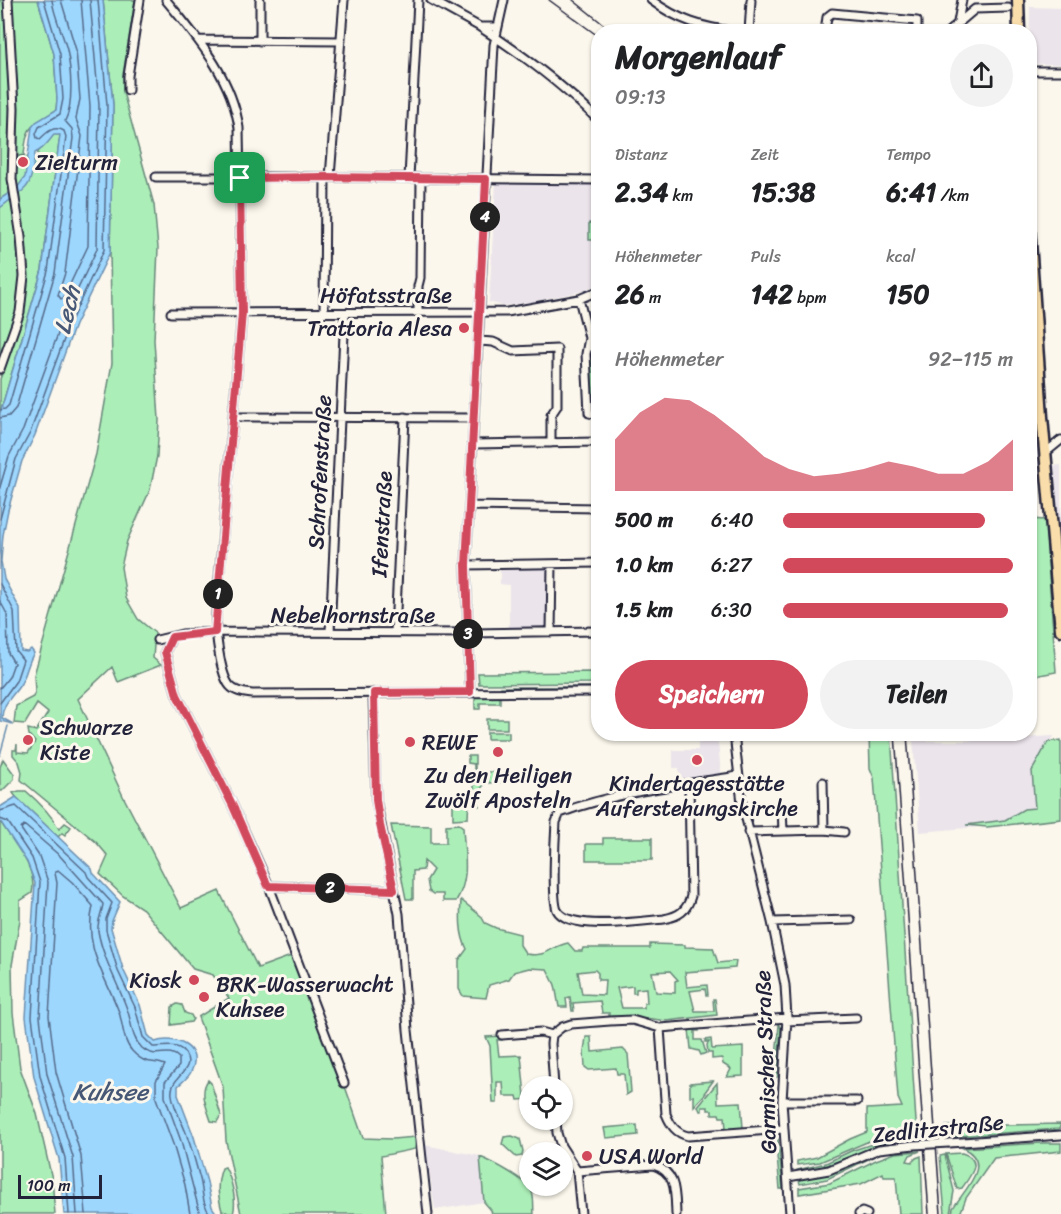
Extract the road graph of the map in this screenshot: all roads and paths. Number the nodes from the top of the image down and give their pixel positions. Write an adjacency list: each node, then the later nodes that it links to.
1 (8, 0): 49 (street)
2 (140, 0): 28 (street)
3 (166, 0): 23 (street)
4 (260, 0): 24 (street)
5 (344, 0): 25 (street)
6 (418, 0): 33 (street)
7 (431, 0): 20 (street)
8 (504, 0): 21 (street)
9 (651, 0): 15 (street)
10 (751, 0): 16 (street)
11 (962, 0): 14 (street)
12 (1018, 0): 19 (main road)
13 (1008, 8): 14 (street)
14 (958, 22)
15 (694, 24)
16 (750, 24)
17 (827, 24): 18 (street)
18 (917, 24)
19 (1019, 24)
20 (480, 27): 21 (street); 22 (street)
21 (496, 27): 22 (street)
22 (495, 37): 29 (street); 35 (street)
23 (198, 40): 24 (street); 32 (street)
24 (260, 41): 25 (street)
25 (341, 41): 31 (street)
26 (1037, 71): 27 (street)
27 (1061, 71)
28 (128, 90)
29 (591, 113)
30 (156, 177): 32 (street)
31 (328, 177): 32 (street); 33 (street); 42 (street)
32 (240, 178): 41 (street)
33 (409, 178): 34 (street)
34 (421, 178): 35 (street); 39 (street)
35 (486, 179): 36 (street); 40 (street)
36 (591, 180)
37 (591, 294): 38 (street, Höfatsstraße)
38 (579, 298): 40 (street, Höfatsstraße); 45 (street)
39 (418, 312): 40 (street, Höfatsstraße); 43 (street, Höfatsstraße)
40 (480, 312): 46 (street)
41 (242, 313): 42 (street, Höfatsstraße); 44 (street, Höfatsstraße); 51 (street)
42 (324, 313): 43 (street, Höfatsstraße)
43 (345, 313): 52 (street, Schrofenstraße)
44 (171, 314)
45 (589, 338): 47 (street); 50 (street)
46 (479, 341): 54 (street); 57 (street)
47 (591, 342)
48 (1037, 362): 59 (main road)
49 (0, 369)
50 (591, 413)
51 (234, 417): 52 (street); 67 (street)
52 (339, 417): 53 (street); 68 (street, Schrofenstraße)
53 (405, 417): 54 (street); 69 (street, Ifenstraße)
54 (474, 418): 58 (street)
55 (1061, 440): 59 (street)
56 (591, 442): 57 (street)
57 (551, 443): 58 (street)
58 (473, 444): 60 (street)
59 (1045, 453): 65 (main road)
60 (469, 506): 61 (street); 64 (street)
61 (591, 508)
62 (591, 563): 63 (street)
63 (552, 564): 64 (street); 70 (street)
64 (466, 565): 71 (street)
65 (1061, 630)
66 (591, 631): 70 (street, Nebelhornstraße)
67 (215, 632): 68 (street, Nebelhornstraße); 72 (street, Nebelhornstraße); 76 (street)
68 (330, 632): 69 (street, Nebelhornstraße)
69 (395, 632): 71 (street, Nebelhornstraße)
70 (551, 632): 71 (street, Nebelhornstraße)
71 (468, 633): 74 (street)
72 (172, 637): 73 (street, Nebelhornstraße); 86 (street)
73 (157, 640)
74 (470, 692): 75 (street); 76 (street)
75 (591, 692)
76 (374, 693): 87 (street)
77 (735, 741): 78 (street, Garmischer Straße)
78 (738, 776): 80 (street); 84 (street, Garmischer Straße)
79 (822, 782): 82 (street)
80 (689, 784): 80 (street)
81 (782, 808): 83 (street)
82 (824, 830): 83 (street); 85 (street)
83 (783, 831): 84 (street)
84 (748, 832): 89 (street, Garmischer Straße)
85 (844, 832)
86 (268, 886): 87 (street); 96 (street)
87 (394, 890): 104 (street)
88 (851, 920): 89 (street)
89 (772, 922): 91 (street, Garmischer Straße)
90 (856, 1018): 91 (street)
91 (787, 1019): 92 (street); 97 (street, Garmischer Straße)
92 (660, 1028): 94 (street); 99 (street)
93 (502, 1035): 94 (street)
94 (552, 1035): 95 (street)
95 (553, 1076)
96 (344, 1083)
97 (782, 1101): 98 (street); 99 (street, Garmischer Straße)
98 (857, 1101)
99 (783, 1129): 103 (street, Garmischer Straße)
100 (557, 1130): 102 (street)
101 (1061, 1135): 103 (street, Zedlitzstraße, bridge)
102 (577, 1171): 105 (street); 106 (street)
103 (788, 1177): 107 (street, Garmischer Straße)
104 (428, 1214)
105 (581, 1214)
106 (676, 1214)
107 (790, 1214)
108 (859, 1214): 109 (street)
109 (867, 1214)

